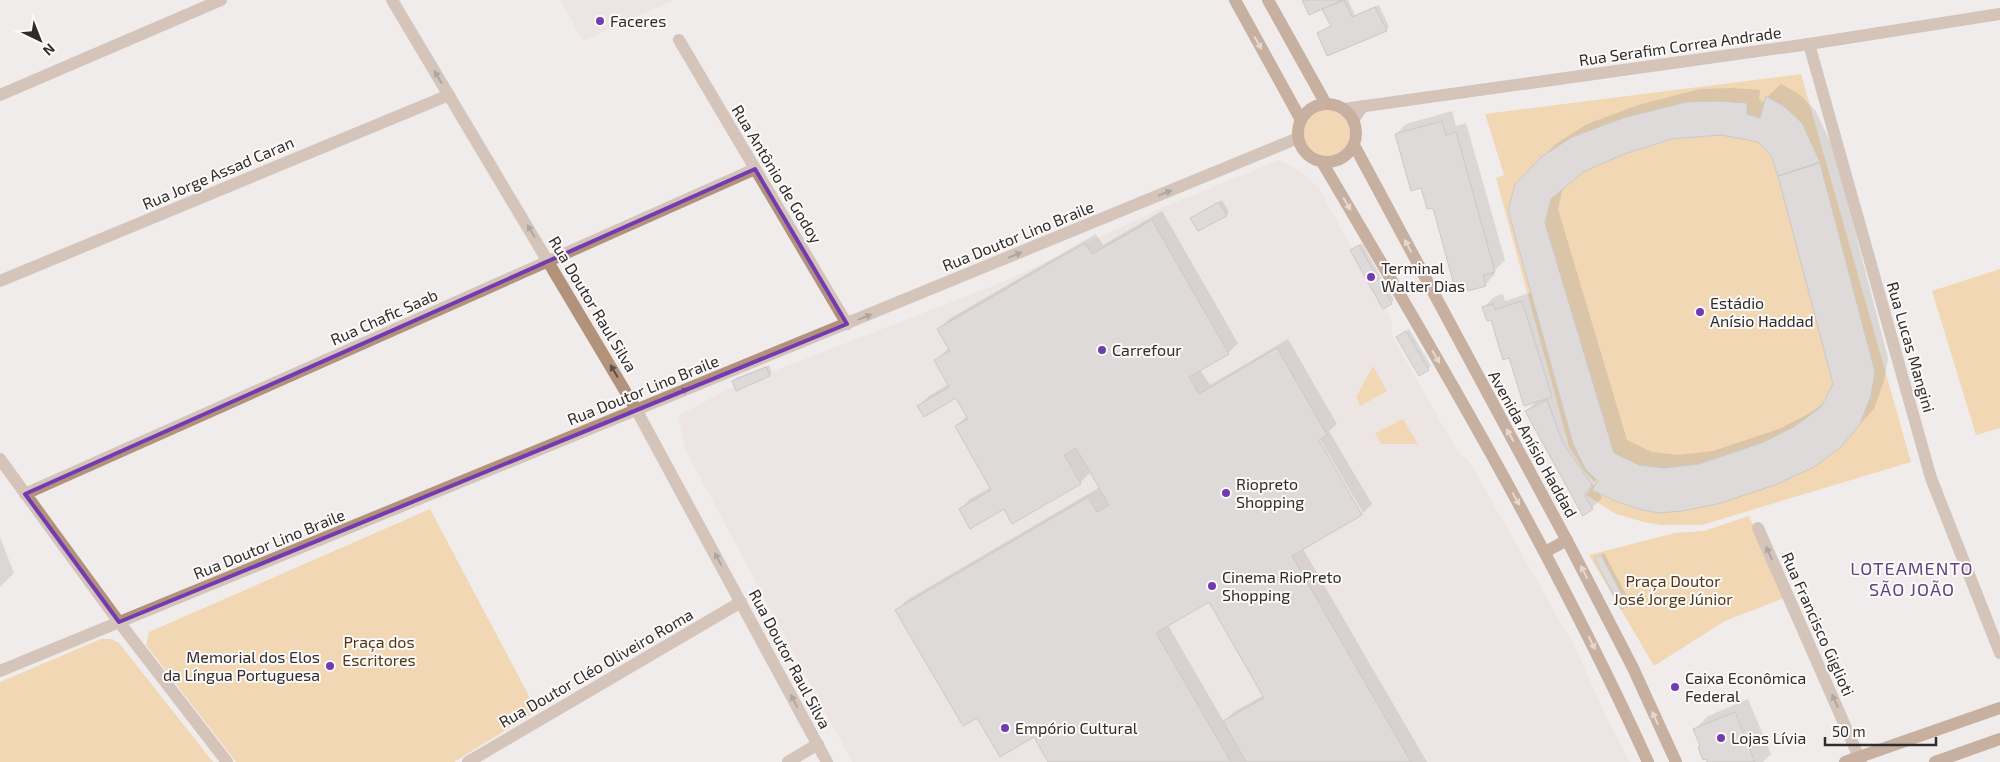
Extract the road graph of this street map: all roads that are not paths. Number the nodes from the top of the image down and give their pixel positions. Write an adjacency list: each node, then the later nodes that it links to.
1 (222, 0): 8 (street)
2 (392, 0): 9 (street, Rua Doutor Raul Silva, one-way to 2)
3 (1235, 0): 13 (main road, one-way to 13)
4 (1268, 0): 10 (main road)
5 (2000, 14): 7 (street, Rua Serafim Correa Andrade)
6 (679, 40): 18 (street, Rua Antônio de Godoy)
7 (1808, 44): 11 (street, Rua Serafim Correa Andrade); 30 (street, Rua Lucas Mangini)
8 (0, 95)
9 (448, 95): 19 (street, Rua Doutor Raul Silva, one-way to 9); 20 (street, Rua Jorge Assad Caran)
10 (1326, 104): 12 (main road); 13 (main road)
11 (1363, 106): 12 (street, Rua Serafim Correa Andrade); 14 (street)
12 (1344, 109): 14 (main road)
13 (1301, 120): 15 (main road)
14 (1353, 120): 16 (main road)
15 (1298, 138): 17 (main road); 21 (street, Rua Doutor Lino Braile, one-way to 15)
16 (1354, 145): 17 (main road); 26 (main road, Avenida Anísio Haddad, one-way to 16)
17 (1322, 162): 27 (main road, one-way to 27)
18 (756, 169): 19 (street, Rua Chafic Saab); 21 (street, Rua Antônio de Godoy)
19 (549, 261): 22 (street, Rua Doutor Raul Silva, one-way to 19); 24 (street, Rua Chafic Saab)
20 (0, 281)
21 (848, 324): 22 (street, Rua Doutor Lino Braile, one-way to 21)
22 (637, 411): 28 (street, Rua Doutor Raul Silva, one-way to 22); 29 (street, Rua Doutor Lino Braile)
23 (0, 459): 24 (street)
24 (25, 494): 29 (street)
25 (1758, 528): 35 (street, Rua Francisco Giglioti, one-way to 25)
26 (1567, 540): 27 (main road); 41 (main road, Avenida Anísio Haddad, one-way to 26)
27 (1545, 552): 40 (main road, one-way to 40)
28 (741, 602): 34 (street, Rua Doutor Raul Silva, one-way to 28); 37 (street, Rua Doutor Cléo Oliveiro Roma)
29 (119, 622): 31 (street, Rua Doutor Lino Braile); 36 (street)
30 (2000, 653)
31 (0, 671)
32 (2000, 708): 35 (main road)
33 (2000, 739): 43 (main road)
34 (818, 744): 38 (street); 39 (street, Rua Doutor Raul Silva)
35 (1860, 759): 42 (main road)
36 (227, 762)
37 (468, 762)
38 (788, 762)
39 (827, 762)
40 (1648, 762)
41 (1676, 762)
42 (1845, 762)
43 (1935, 762)

